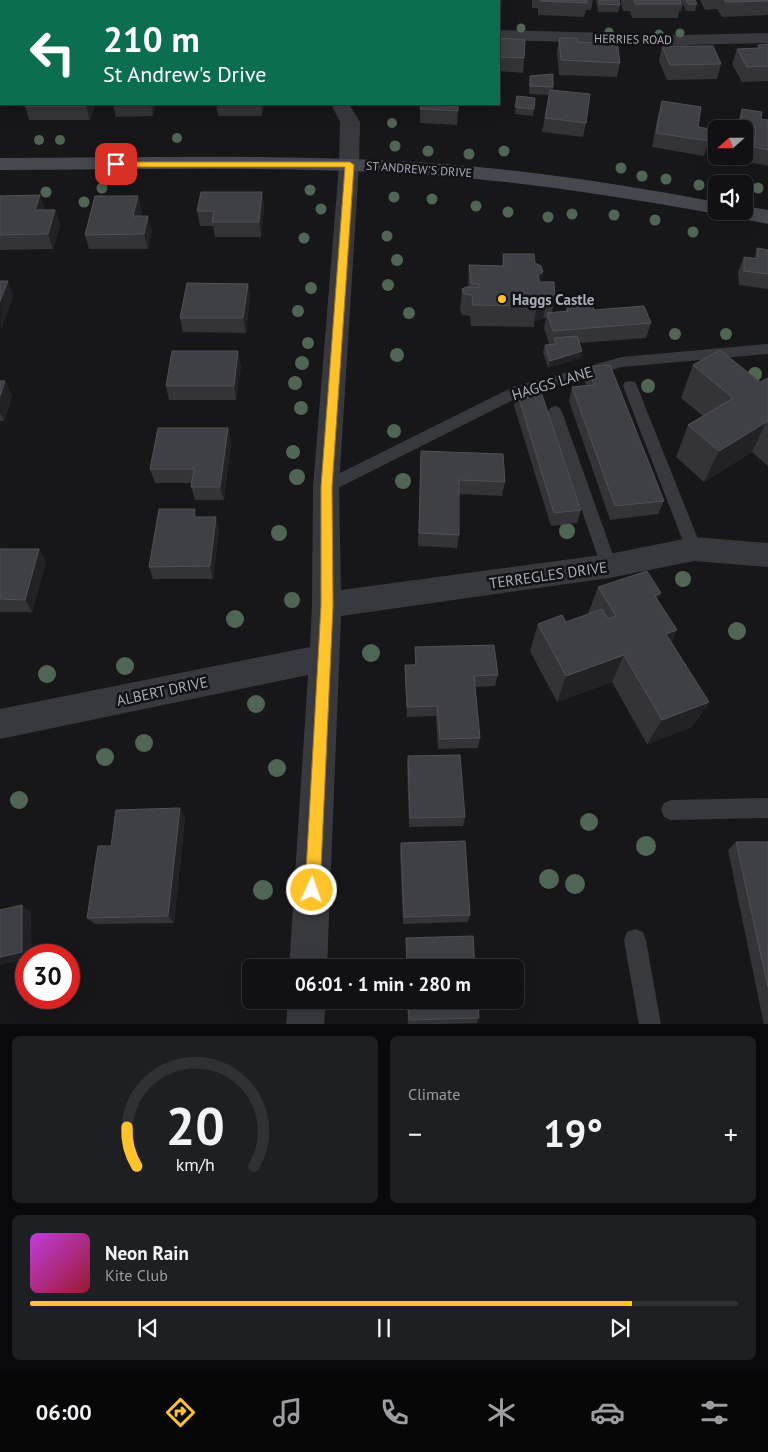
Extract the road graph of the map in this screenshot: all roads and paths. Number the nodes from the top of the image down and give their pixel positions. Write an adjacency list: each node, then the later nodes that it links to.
1 (500, 36): 2 (street, HERRIES ROAD)
2 (768, 38)
3 (341, 105): 5 (street)
4 (0, 164): 5 (street, ST ANDREW'S DRIVE)
5 (350, 165): 6 (street, ST ANDREW'S DRIVE); 12 (street)
6 (708, 207)
7 (753, 214): 8 (street)
8 (768, 217)
9 (768, 349): 12 (lane, HAGGS LANE)
10 (630, 386): 13 (lane)
11 (554, 412): 15 (lane)
12 (326, 487): 16 (street)
13 (694, 549): 14 (street, TERREGLES DRIVE); 15 (street, TERREGLES DRIVE)
14 (768, 555)
15 (608, 566): 16 (street, TERREGLES DRIVE)
16 (327, 606): 17 (street)
17 (324, 658): 18 (street, ALBERT DRIVE); 22 (street)
18 (0, 724)
19 (768, 808): 20 (lane)
20 (672, 810)
21 (635, 940): 25 (lane)
22 (308, 959)
23 (307, 1009): 24 (street)
24 (306, 1024)
25 (650, 1024)

